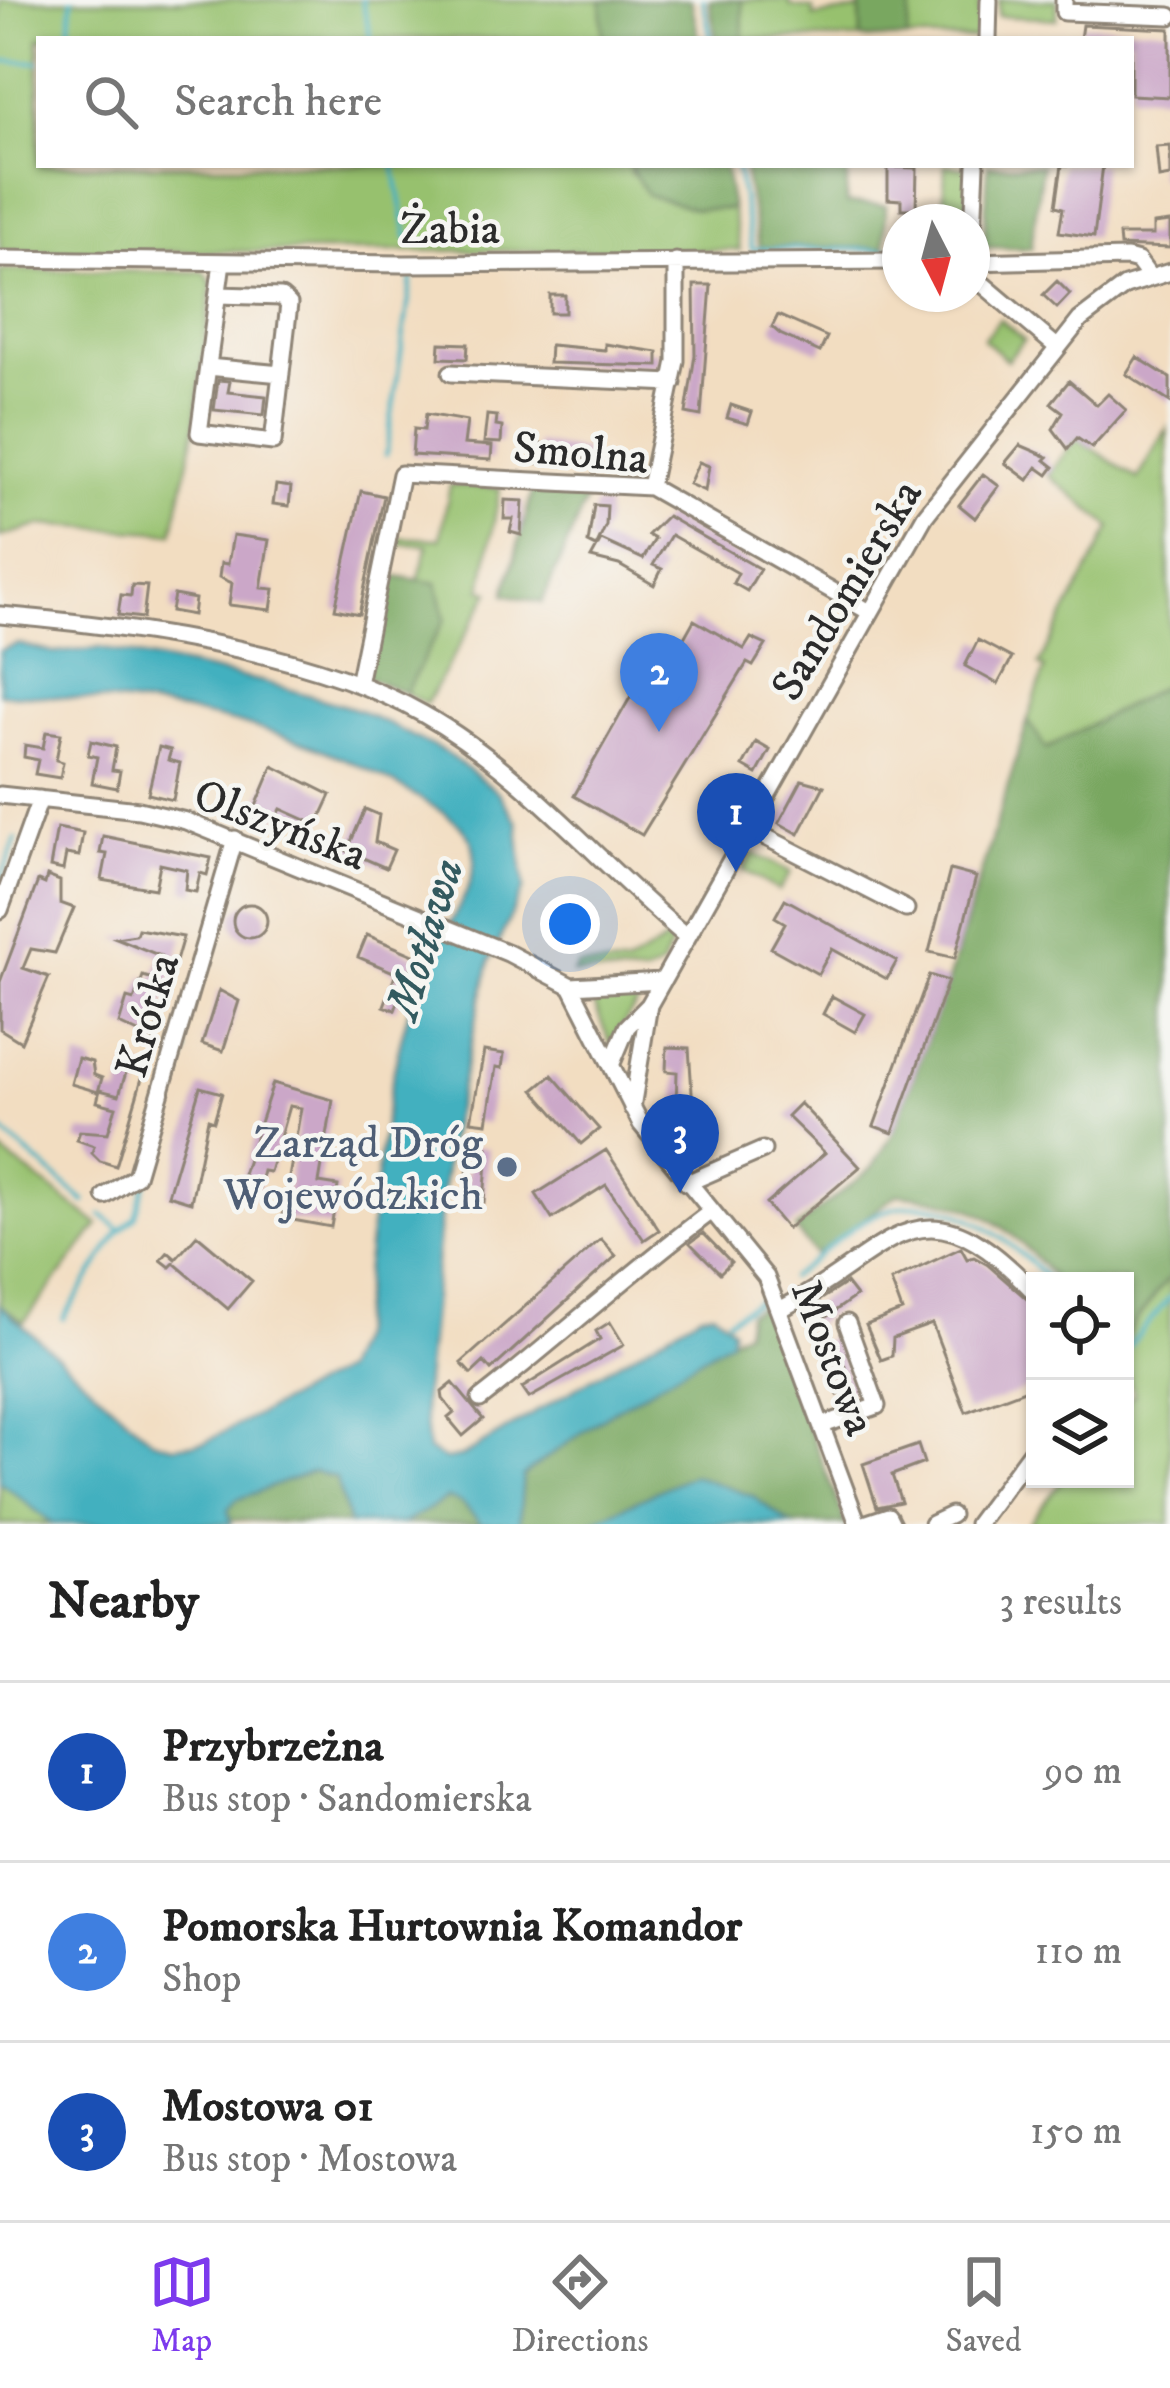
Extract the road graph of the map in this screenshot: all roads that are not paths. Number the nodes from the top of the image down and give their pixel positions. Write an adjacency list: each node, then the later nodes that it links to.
1 (989, 0): 4 (street)
2 (1064, 0): 3 (street)
3 (1170, 16)
4 (988, 36)
5 (976, 168): 6 (street)
6 (974, 204)
7 (0, 259): 11 (street, Żabia)
8 (990, 260): 13 (street)
9 (676, 261): 10 (street, Żabia); 11 (street, Żabia); 20 (street)
10 (882, 261)
11 (222, 262): 15 (street)
12 (1170, 272): 13 (street, Sandomierska)
13 (1149, 276): 16 (street, Sandomierska)
14 (990, 290): 16 (street)
15 (218, 295): 17 (street); 19 (street)
16 (1058, 348): 22 (street, Sandomierska)
17 (208, 367): 19 (street); 19 (street)
18 (451, 373): 20 (street)
19 (281, 374)
20 (673, 383): 21 (street)
21 (650, 487): 22 (street, Smolna); 24 (street, Smolna)
22 (868, 611): 27 (street, Sandomierska)
23 (0, 615): 24 (street)
24 (358, 684): 31 (street)
25 (0, 795): 26 (street, Olszyńska)
26 (40, 799): 28 (street, Olszyńska); 30 (street)
27 (748, 828): 29 (street); 31 (street, Sandomierska)
28 (235, 839): 33 (street, Olszyńska); 39 (street, Krótka)
29 (906, 909)
30 (0, 910)
31 (687, 937): 32 (street, Sandomierska)
32 (662, 981): 33 (street); 34 (street, Sandomierska)
33 (571, 986): 35 (street, Mostowa)
34 (649, 1006): 35 (street, Sandomierska); 36 (street, Sandomierska)
35 (612, 1063): 36 (street, Mostowa)
36 (632, 1108): 38 (street, Mostowa)
37 (763, 1150): 38 (street)
38 (687, 1183): 40 (street, Mostowa)
39 (110, 1190)
40 (712, 1211): 42 (street, Mostowa); 44 (street)
41 (1026, 1283): 42 (street)
42 (781, 1309): 45 (street, Mostowa)
43 (847, 1322): 45 (street)
44 (480, 1399)
45 (823, 1425): 48 (street, Mostowa)
46 (1026, 1459): 51 (street)
47 (951, 1515): 50 (street)
48 (861, 1524): 49 (street)
49 (892, 1524)
50 (932, 1524)
51 (977, 1524)

